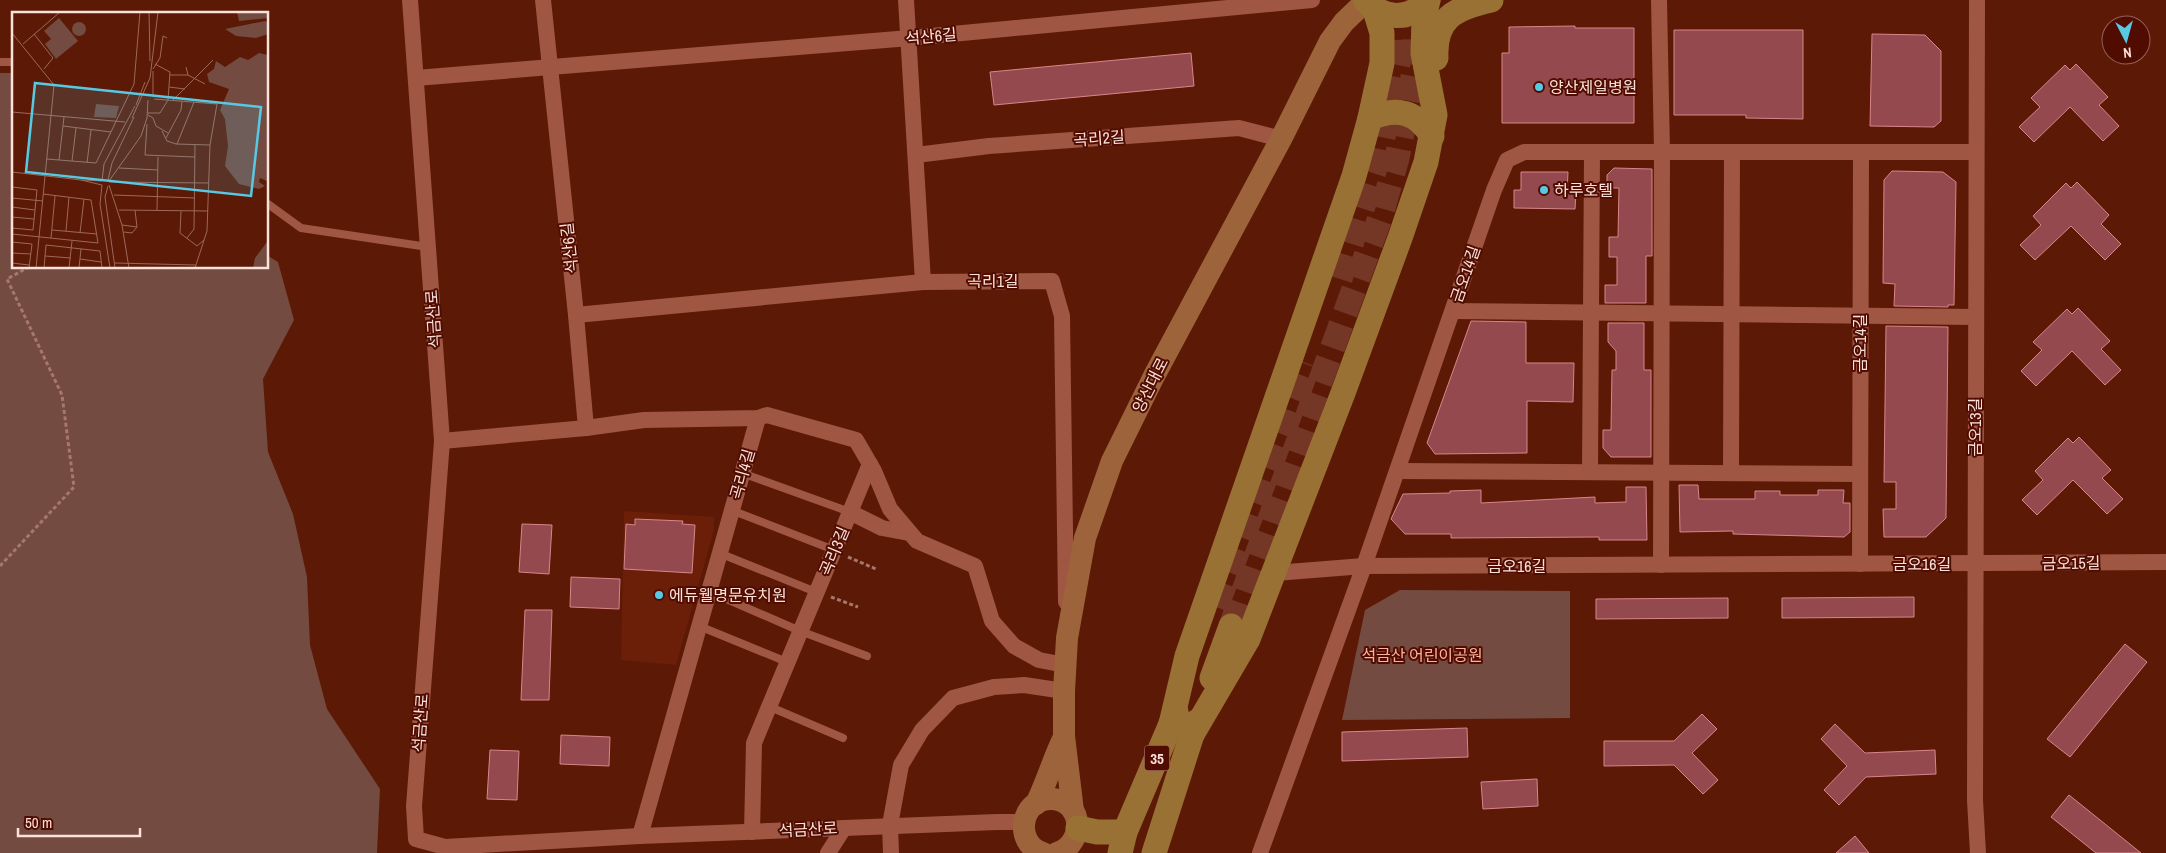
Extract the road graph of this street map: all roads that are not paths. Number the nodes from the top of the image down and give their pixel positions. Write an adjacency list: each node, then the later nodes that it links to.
1 (410, 0): 12 (street, 석금산로)
2 (543, 0): 11 (street)
3 (906, 0): 10 (street)
4 (1312, 0): 10 (street, 석산6길)
5 (1428, 0): 9 (main road); 14 (main road)
6 (1491, 0): 14 (main road)
7 (1658, 0): 16 (street)
8 (1976, 0): 20 (street, 금오13길)
9 (1369, 4): 13 (main road); 15 (main road, 양산대로)
10 (910, 38): 11 (street, 석산6길); 21 (street)
11 (549, 67): 12 (street, 석산6길); 29 (street, 석산6길)
12 (416, 78): 23 (street, 석금산로)
13 (1370, 118): 14 (main road); 64 (main road)
14 (1434, 125): 52 (main road)
15 (1281, 139): 21 (street, 곡리2길); 58 (main road, 양산대로)
16 (1662, 151): 17 (street, 금오14길); 18 (street, 금오14길); 27 (street)
17 (1592, 152): 25 (street, 금오14길); 26 (street)
18 (1732, 152): 19 (street, 금오14길); 28 (street)
19 (1861, 152): 20 (street, 금오14길); 30 (street, 금오14길)
20 (1975, 152): 31 (street, 금오13길)
21 (916, 155): 24 (street)
22 (269, 205): 23 (lane)
23 (428, 247): 34 (street, 석금산로)
24 (923, 282): 29 (street, 곡리1길); 58 (street, 곡리1길)
25 (1452, 311): 26 (street); 36 (street, 금오14길)
26 (1591, 312): 27 (street); 37 (street)
27 (1662, 314): 28 (street); 39 (street)
28 (1731, 314): 30 (street); 40 (street)
29 (576, 315): 33 (street, 석산6길)
30 (1860, 316): 31 (street); 41 (street, 금오14길)
31 (1975, 317): 49 (street, 금오13길)
32 (758, 418): 33 (street); 35 (street); 38 (street, 곡리4길)
33 (586, 428): 34 (street)
34 (442, 441): 72 (street, 석금산로)
35 (870, 464): 43 (street); 44 (street)
36 (1398, 471): 37 (street); 51 (street, 금오14길)
37 (1590, 472): 39 (street)
38 (742, 473): 42 (street, 곡리4길); 43 (lane)
39 (1662, 473): 40 (street); 50 (street)
40 (1731, 474): 41 (street)
41 (1860, 474): 48 (street, 금오14길)
42 (731, 510): 45 (lane); 46 (street, 곡리4길)
43 (850, 512): 44 (street, 곡리3길); 45 (street, 곡리3길)
44 (910, 532): 61 (street, 곡리3길)
45 (834, 550): 54 (street, 곡리3길)
46 (719, 553): 53 (street, 곡리4길); 54 (lane)
47 (2166, 562): 49 (street, 금오15길)
48 (1860, 564): 49 (street, 금오16길); 50 (street, 금오16길)
49 (1975, 564): 80 (street, 금오13길)
50 (1661, 565): 51 (street, 금오16길)
51 (1364, 566): 52 (street, 금오16길); 79 (street)
52 (1275, 574): 64 (main road)
53 (708, 591): 56 (street, 곡리4길); 57 (lane)
54 (816, 592): 57 (street, 곡리3길)
55 (1221, 622): 64 (main road, 35)
56 (698, 626): 60 (lane); 72 (street, 곡리4길)
57 (800, 631): 59 (lane); 60 (street, 곡리3길)
58 (1066, 638): 61 (main road, 양산대로)
59 (867, 656)
60 (787, 662): 63 (street, 곡리3길)
61 (1065, 665): 62 (main road, 양산대로)
62 (1064, 690): 65 (main road, 양산대로); 69 (street)
63 (768, 706): 66 (lane); 71 (street, 곡리3길)
64 (1180, 733): 74 (main road, 35); 78 (main road, 35)
65 (1064, 736): 67 (main road); 73 (main road, 양산대로)
66 (844, 738)
67 (1036, 804): 68 (main road); 73 (main road)
68 (1023, 822): 69 (street, 석금산로); 75 (main road)
69 (890, 826): 70 (street, 석금산로); 77 (street)
70 (844, 828): 71 (street, 석금산로); 76 (street)
71 (752, 832): 72 (street, 석금산로)
72 (640, 836)
73 (1070, 838): 74 (main road)
74 (1122, 843)
75 (1036, 851)
76 (828, 853)
77 (891, 853)
78 (1154, 853)
79 (1260, 853)
80 (1978, 853)

